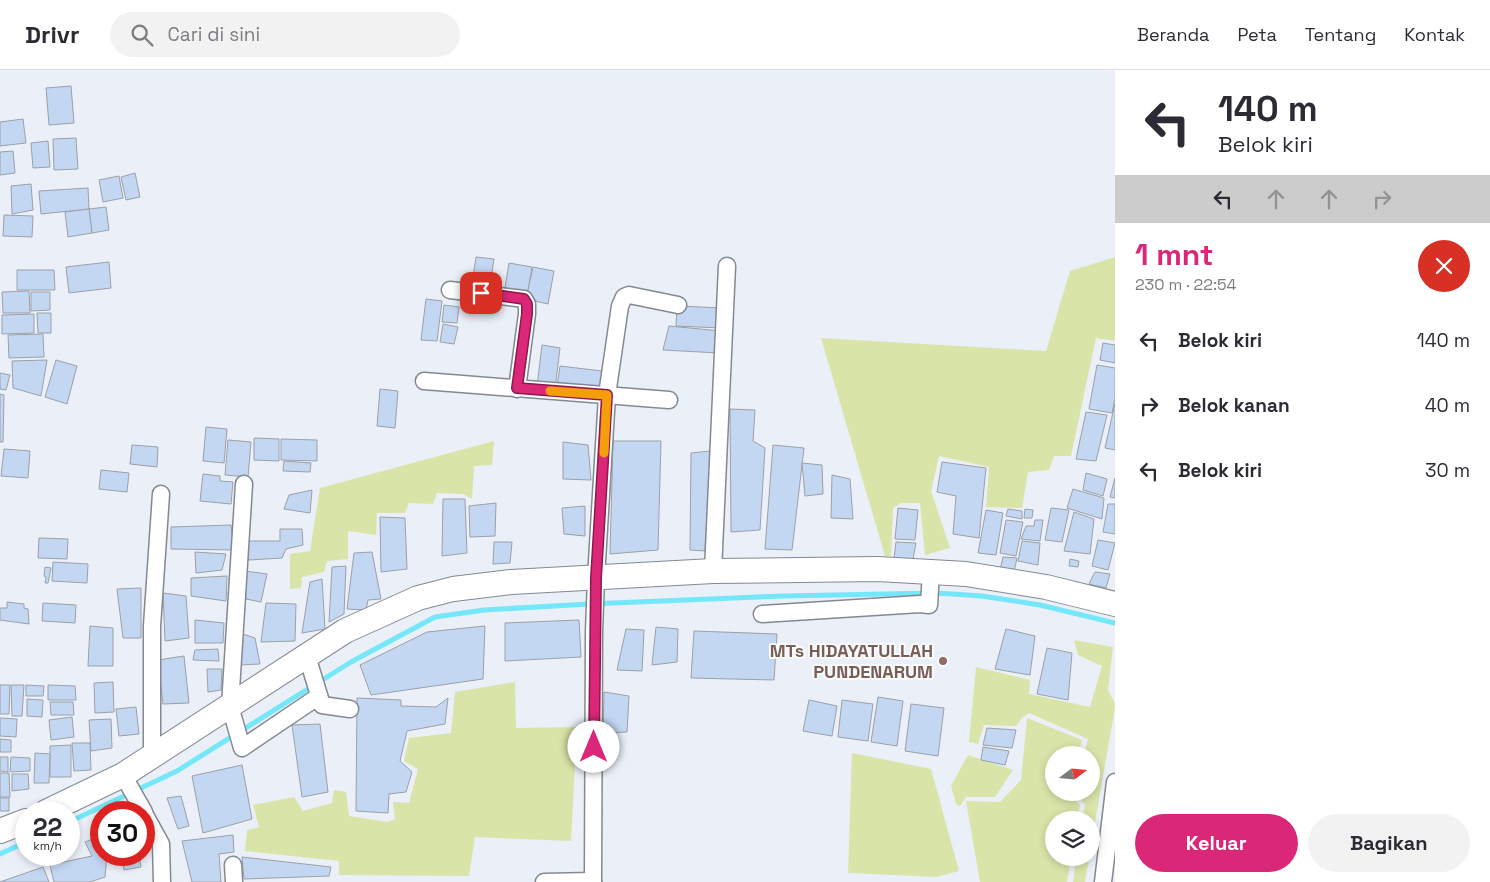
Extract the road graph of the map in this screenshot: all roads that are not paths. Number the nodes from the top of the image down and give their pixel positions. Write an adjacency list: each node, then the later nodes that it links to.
1 (727, 266): 10 (street)
2 (450, 290): 5 (street)
3 (678, 305): 6 (street)
4 (424, 381): 5 (street)
5 (517, 388): 6 (street)
6 (607, 395): 7 (street); 12 (street)
7 (669, 400)
8 (244, 484): 18 (street)
9 (161, 494): 19 (street)
10 (713, 571): 11 (main road); 12 (main road)
11 (931, 577): 13 (main road); 14 (street)
12 (596, 584): 15 (main road); 31 (street)
13 (1115, 604)
14 (762, 614)
15 (310, 666): 16 (street); 18 (main road)
16 (319, 694): 17 (street); 18 (street)
17 (350, 709)
18 (232, 716): 19 (main road)
19 (152, 756): 20 (main road)
20 (126, 780): 22 (main road); 23 (street)
21 (1115, 782): 32 (street)
22 (74, 801)
23 (137, 801)
24 (15, 825): 25 (main road)
25 (0, 832)
26 (155, 834): 28 (street)
27 (233, 864): 29 (street)
28 (162, 882)
29 (234, 882)
30 (544, 882): 31 (street)
31 (593, 882)
32 (1103, 882)

